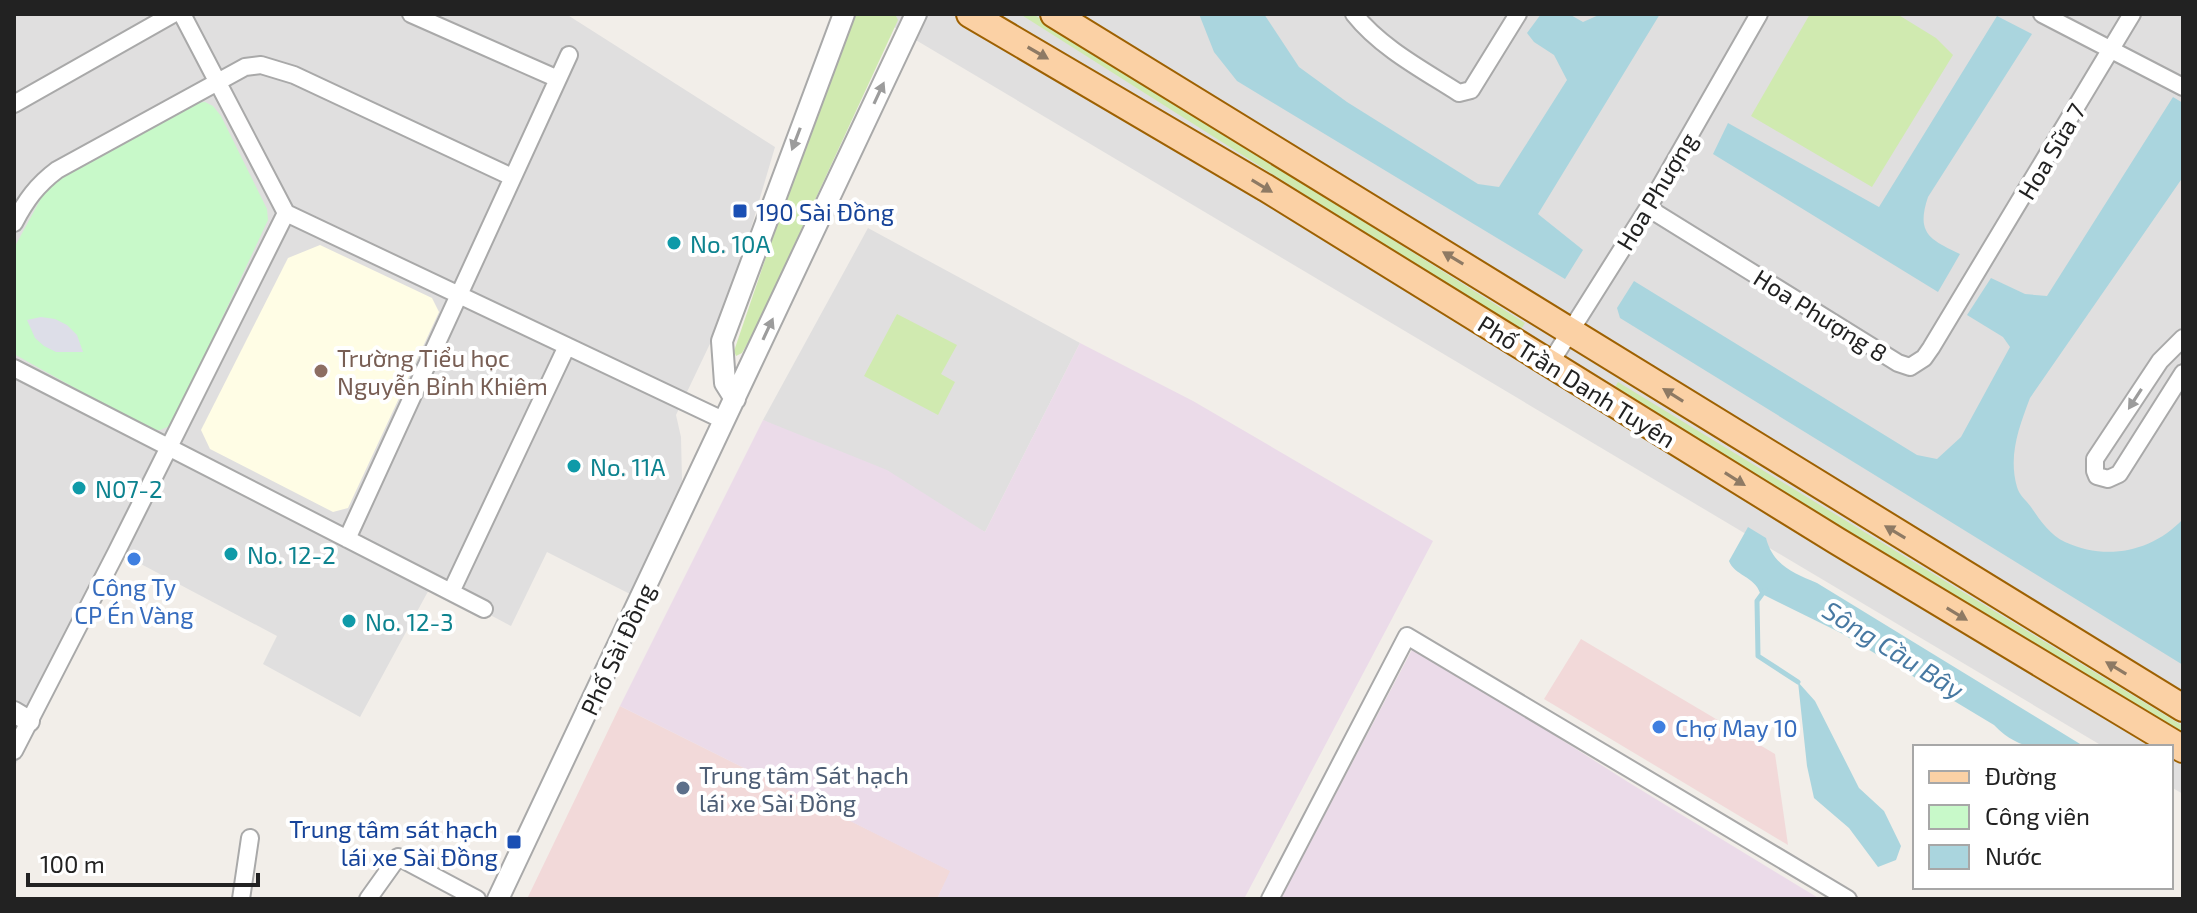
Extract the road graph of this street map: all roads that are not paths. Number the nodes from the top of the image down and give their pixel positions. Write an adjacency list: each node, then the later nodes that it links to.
1 (173, 14): 18 (street)
2 (182, 14): 16 (street)
3 (411, 14): 15 (street)
4 (844, 14): 31 (street, one-way to 31)
5 (916, 14): 31 (street, Phố Sài Đồng, one-way to 5)
6 (970, 14): 28 (main road, Phố Trần Danh Tuyên, one-way to 28)
7 (1054, 14): 25 (main road, Phố Trần Danh Tuyên, one-way to 7)
8 (1354, 14): 9 (street)
9 (1518, 14)
10 (1759, 14): 20 (street, Hoa Phượng)
11 (2042, 14): 13 (street)
12 (2132, 14): 13 (street, Hoa Sữa 7)
13 (2112, 50): 17 (street); 23 (street, Hoa Sữa 7)
14 (569, 55): 15 (street)
15 (558, 79): 19 (street)
16 (217, 81): 19 (street); 21 (street); 22 (street)
17 (2183, 87)
18 (14, 104)
19 (512, 177): 24 (street)
20 (1648, 208): 23 (street, Hoa Phượng 8); 25 (street, Hoa Phượng)
21 (286, 213): 24 (street); 33 (street)
22 (14, 223)
23 (1968, 288)
24 (459, 295): 27 (street); 34 (street)
25 (1571, 330): 28 (street, Hoa Phượng); 37 (main road, Phố Trần Danh Tuyên, one-way to 25)
26 (2183, 338): 30 (street, one-way to 30)
27 (567, 346): 32 (street); 35 (street)
28 (1549, 365): 39 (main road, Phố Trần Danh Tuyên, one-way to 39)
29 (14, 368): 33 (street)
30 (2183, 373)
31 (735, 399): 32 (street, Phố Sài Đồng)
32 (725, 421): 45 (street, Phố Sài Đồng)
33 (169, 448): 34 (street); 38 (street)
34 (347, 539): 35 (street)
35 (451, 592): 36 (street)
36 (484, 609)
37 (2183, 708)
38 (22, 716): 40 (street)
39 (2183, 749)
40 (14, 751)
41 (250, 838): 42 (street)
42 (241, 899)
43 (368, 899): 44 (street)
44 (477, 899)
45 (498, 899)
46 (1270, 899): 47 (street)
47 (1848, 899)

